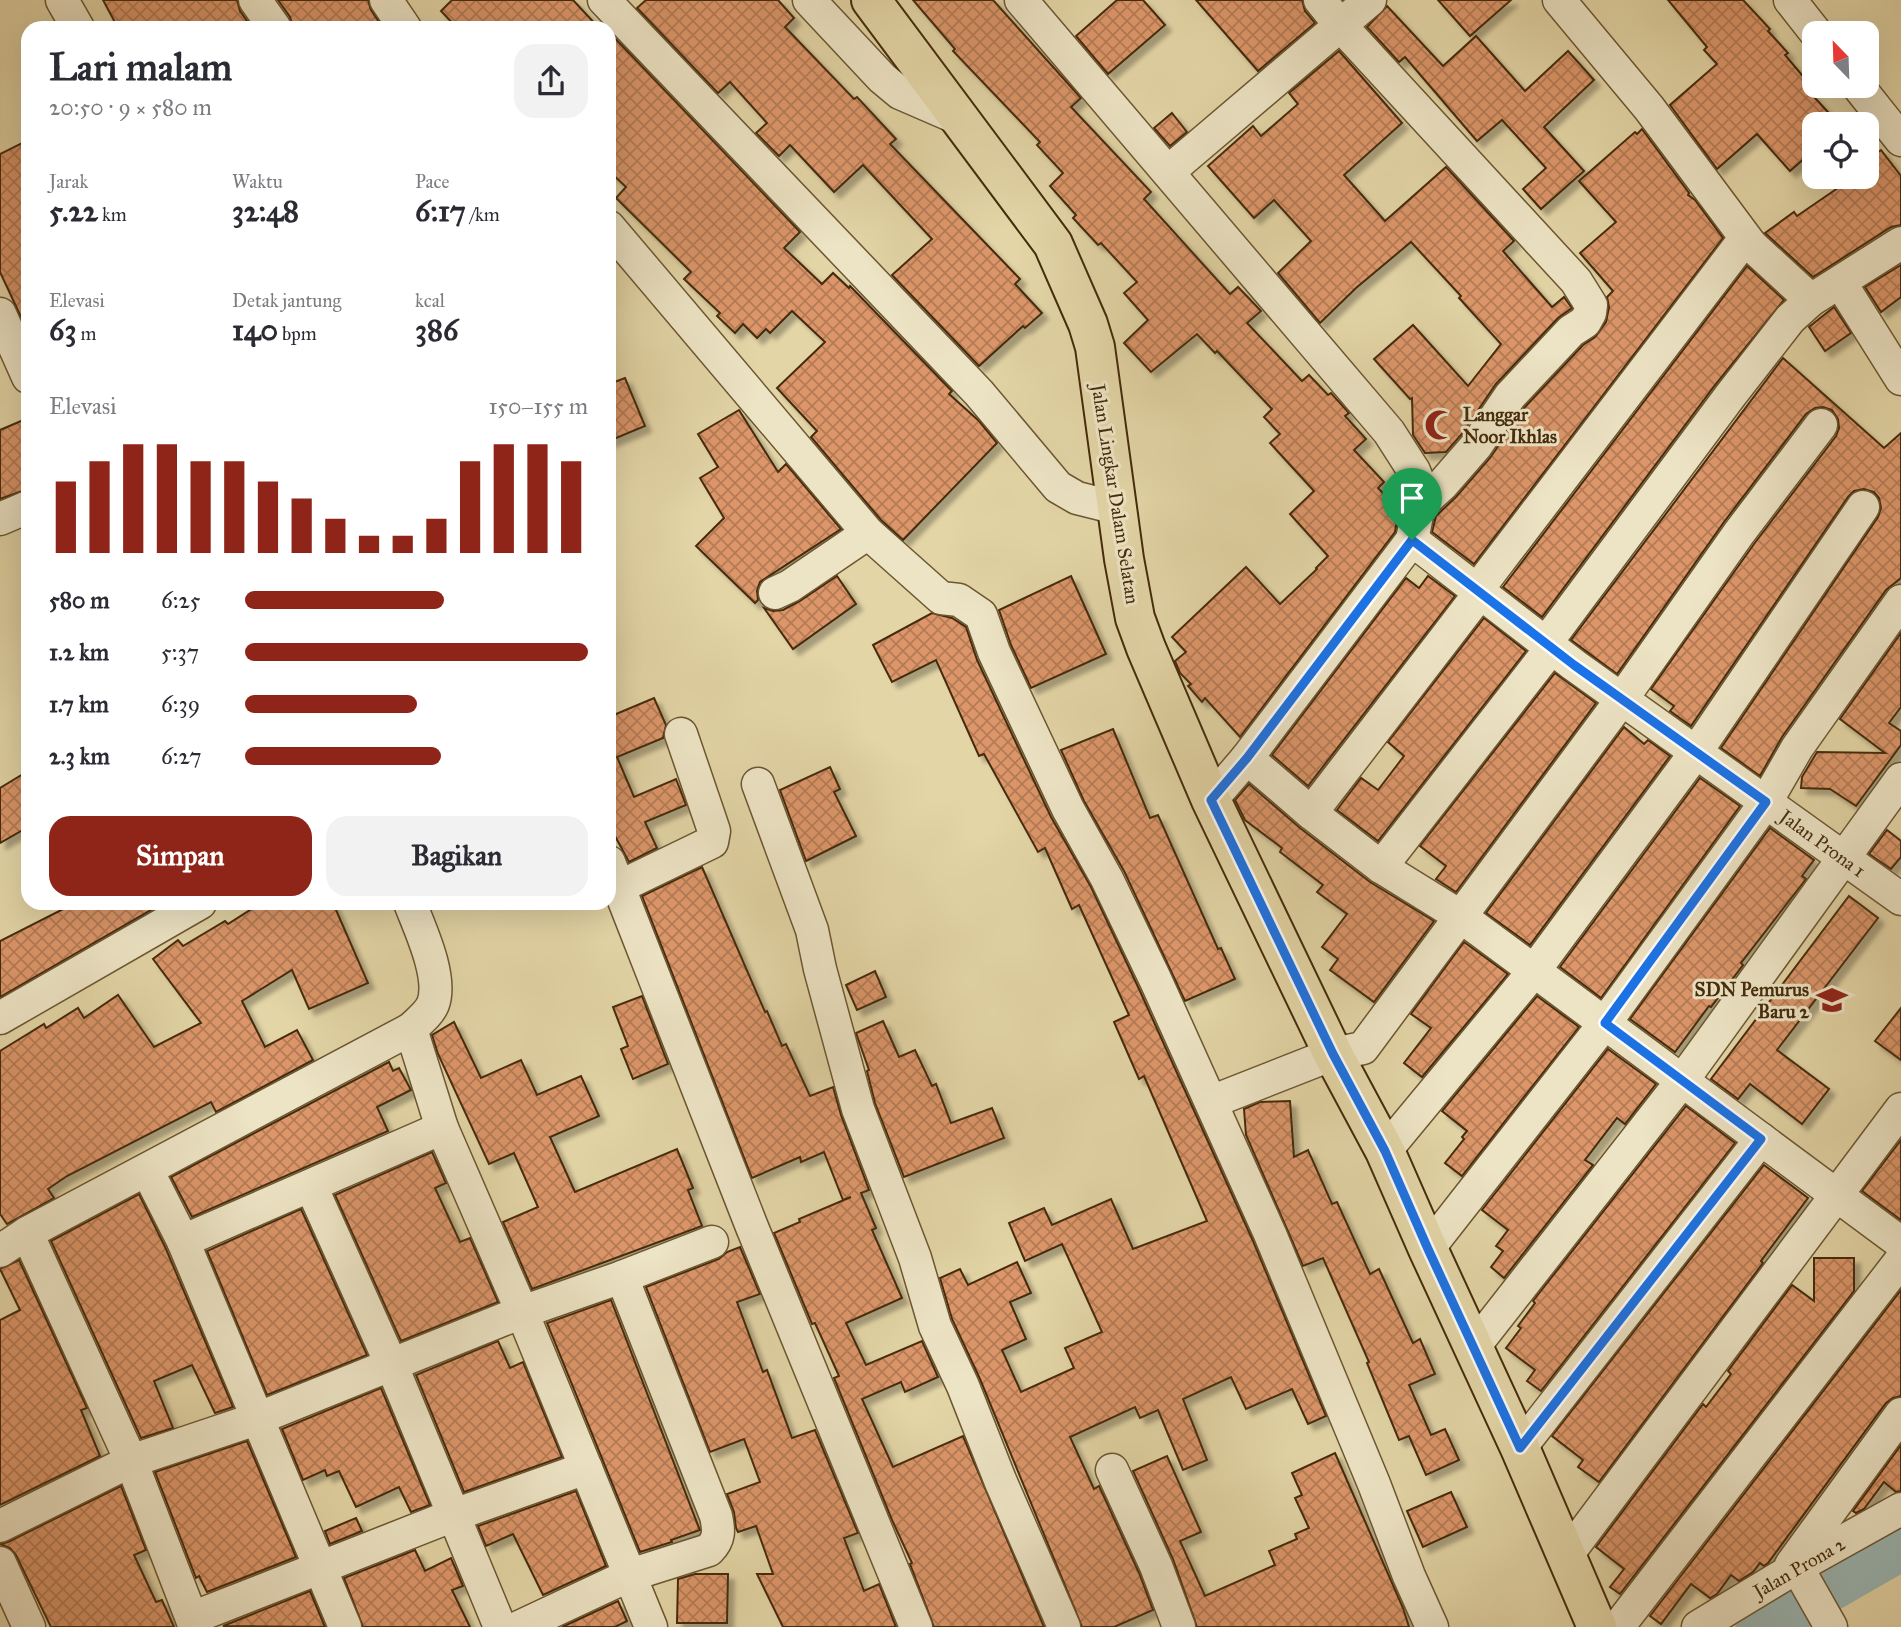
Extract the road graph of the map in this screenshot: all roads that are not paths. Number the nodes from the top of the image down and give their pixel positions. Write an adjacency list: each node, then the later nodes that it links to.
1 (62, 0): 12 (street)
2 (256, 0): 13 (street)
3 (386, 0): 14 (street)
4 (604, 0): 32 (street)
5 (808, 0): 18 (street)
6 (871, 0): 18 (main road, Jalan Lingkar Dalam Selatan)
7 (1021, 0): 20 (street)
8 (1320, 0): 16 (street)
9 (1370, 0): 16 (street)
10 (1559, 0): 23 (street)
11 (1790, 0): 15 (street)
12 (74, 21)
13 (270, 21)
14 (400, 21)
15 (1807, 21)
16 (1341, 26): 20 (street); 30 (street)
17 (1868, 98): 19 (street)
18 (960, 119): 32 (main road, Jalan Lingkar Dalam Selatan)
19 (1901, 140)
20 (1168, 172): 30 (street)
21 (616, 235): 35 (street)
22 (1901, 243): 24 (street)
23 (1751, 245): 25 (street); 37 (street)
24 (1840, 282): 25 (street); 28 (street)
25 (1811, 300): 40 (street)
26 (0, 314): 27 (street)
27 (21, 361)
28 (1901, 379)
29 (1821, 425): 41 (street)
30 (1420, 505): 36 (street)
31 (1863, 507): 43 (street)
32 (1117, 508): 47 (main road, Jalan Lingkar Dalam Selatan)
33 (21, 510): 34 (street)
34 (0, 519)
35 (868, 533): 38 (street); 64 (street)
36 (1412, 540): 37 (street, Jalan Prona 1); 44 (street)
37 (1479, 591): 40 (street, Jalan Prona 1); 49 (street)
38 (775, 593)
39 (1901, 601): 48 (street)
40 (1557, 652): 41 (street, Jalan Prona 1); 51 (street)
41 (1622, 699): 43 (street, Jalan Prona 1); 57 (street)
42 (681, 734): 52 (street)
43 (1696, 752): 48 (street, Jalan Prona 1); 58 (street)
44 (1247, 758): 47 (street); 49 (street)
45 (1901, 779): 50 (street)
46 (758, 784): 105 (street)
47 (1211, 800): 62 (main road, Jalan Lingkar Dalam Selatan)
48 (1766, 802): 50 (street, Jalan Prona 1); 60 (street)
49 (1311, 813): 51 (street)
50 (1844, 859): 54 (street, Jalan Prona 1); 63 (street)
51 (1381, 867): 57 (street)
52 (616, 874)
53 (616, 880): 104 (street)
54 (1901, 899)
55 (188, 910): 59 (street)
56 (413, 910): 61 (street)
57 (1460, 916): 58 (street); 62 (street)
58 (1534, 971): 60 (street); 68 (street)
59 (0, 1018)
60 (1605, 1023): 63 (street); 76 (street)
61 (411, 1029): 66 (street); 69 (street)
62 (1333, 1054): 64 (street); 68 (main road, Jalan Lingkar Dalam Selatan)
63 (1682, 1081): 67 (street); 81 (street)
64 (1211, 1102): 107 (street)
65 (1901, 1109): 71 (street)
66 (442, 1128): 70 (street); 80 (street)
67 (1761, 1139): 71 (street); 85 (street)
68 (1385, 1151): 76 (main road, Jalan Lingkar Dalam Selatan)
69 (147, 1170): 72 (street); 73 (street)
70 (311, 1186): 73 (street); 82 (street)
71 (1838, 1196): 75 (street); 92 (street)
72 (27, 1233): 77 (street); 86 (street)
73 (183, 1241): 84 (street)
74 (712, 1242): 79 (street)
75 (1901, 1243)
76 (1428, 1249): 81 (main road, Jalan Lingkar Dalam Selatan)
77 (0, 1251)
78 (1901, 1260): 109 (street)
79 (622, 1277): 80 (street); 96 (street)
80 (522, 1312): 82 (street); 87 (street)
81 (1473, 1348): 85 (main road, Jalan Lingkar Dalam Selatan)
82 (392, 1366): 84 (street); 90 (street)
83 (1901, 1414): 95 (street)
84 (258, 1418): 86 (street); 94 (street)
85 (1520, 1448): 92 (main road, Jalan Lingkar Dalam Selatan)
86 (131, 1461): 91 (street); 98 (street)
87 (586, 1468): 90 (street); 96 (street)
88 (1112, 1470): 106 (street)
89 (1901, 1508): 95 (street, Jalan Prona 2)
90 (454, 1515): 94 (street); 101 (street)
91 (0, 1526)
92 (1567, 1555): 108 (main road, Jalan Lingkar Dalam Selatan)
93 (0, 1563): 99 (street)
94 (321, 1568): 98 (street); 100 (street)
95 (1794, 1573): 97 (street); 110 (street, Jalan Prona 2)
96 (630, 1575): 102 (street); 103 (street)
97 (1826, 1620)
98 (194, 1623)
99 (29, 1627)
100 (345, 1627)
101 (500, 1627)
102 (519, 1627)
103 (651, 1627)
104 (916, 1627)
105 (1063, 1627)
106 (1179, 1627)
107 (1432, 1627)
108 (1597, 1627)
109 (1618, 1627)
110 (1698, 1627)

